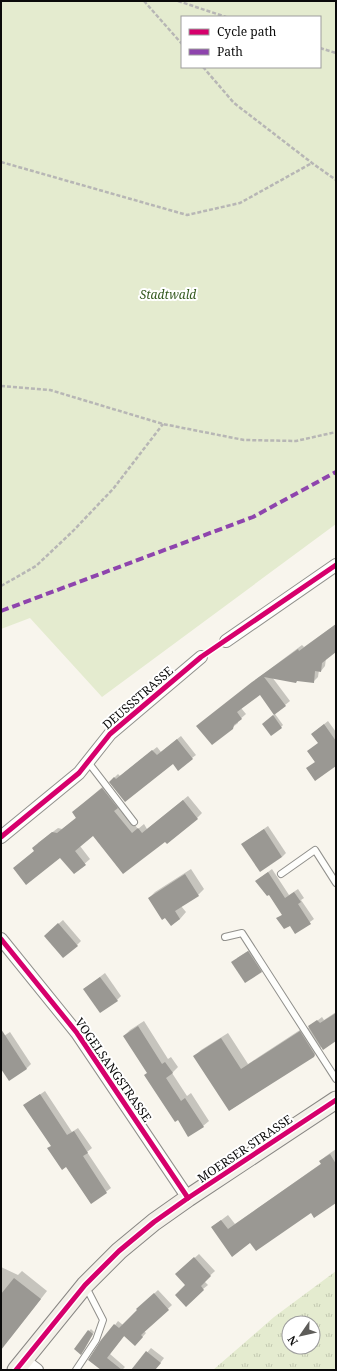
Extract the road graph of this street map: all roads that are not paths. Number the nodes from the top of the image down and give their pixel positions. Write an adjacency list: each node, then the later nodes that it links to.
1 (336, 565): 2 (street)
2 (226, 640)
3 (201, 657): 4 (street, DEUSSSTRASSE)
4 (88, 762): 5 (lane); 6 (street, DEUSSSTRASSE)
5 (134, 822)
6 (1, 837)
7 (281, 874): 8 (lane)
8 (336, 883)
9 (226, 937): 11 (lane)
10 (1, 939): 13 (street, VOGELSANGSTRASSE)
11 (336, 1079)
12 (336, 1100): 13 (main road, MOERSER STRASSE)
13 (188, 1198): 14 (main road, MOERSER STRASSE)
14 (85, 1285): 15 (main road, MOERSER STRASSE); 16 (lane)
15 (26, 1367)
16 (76, 1370)

